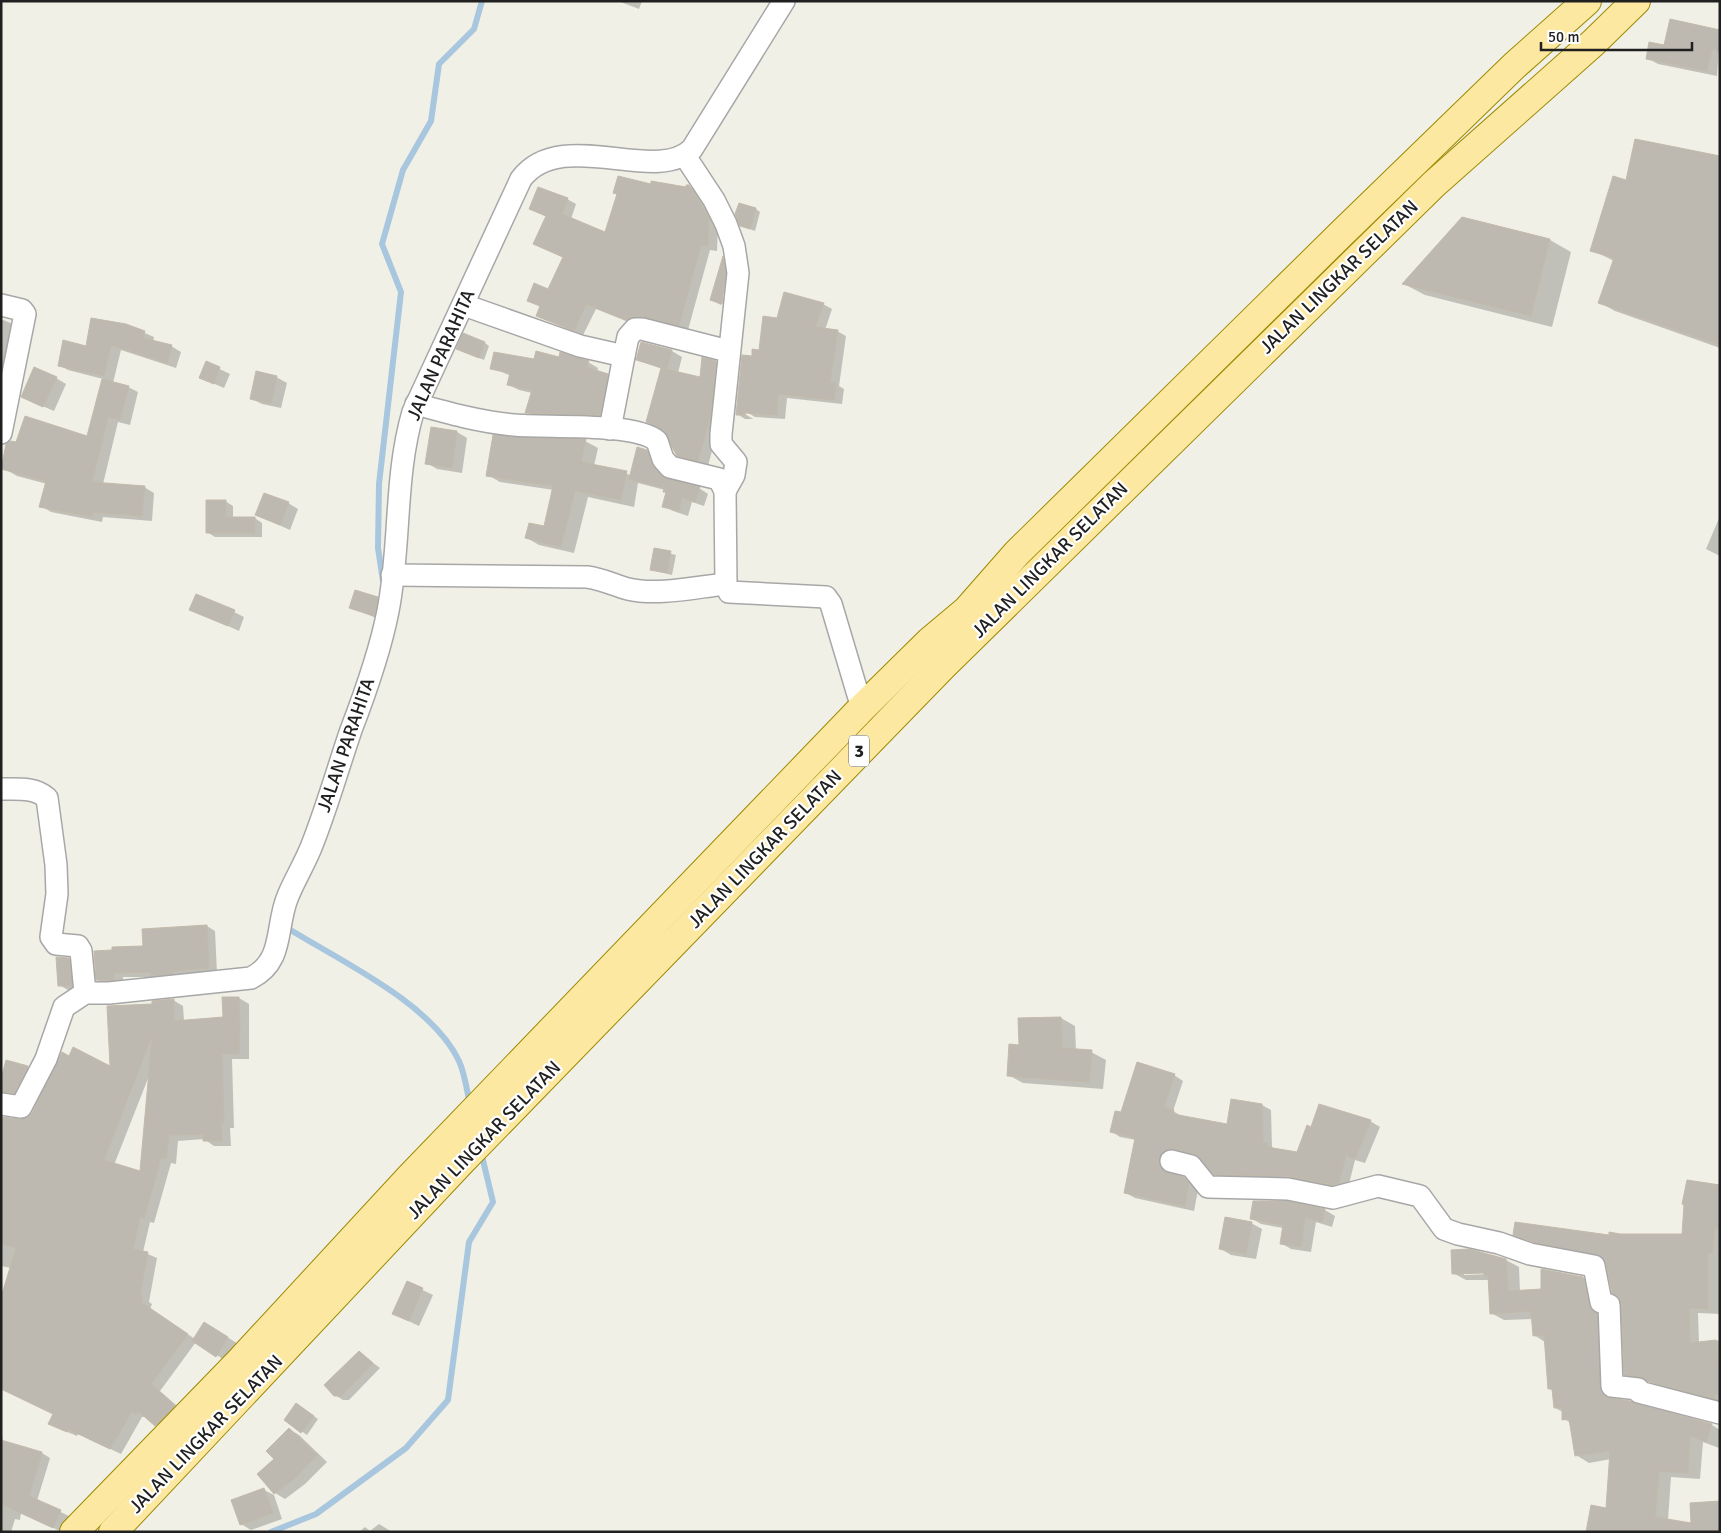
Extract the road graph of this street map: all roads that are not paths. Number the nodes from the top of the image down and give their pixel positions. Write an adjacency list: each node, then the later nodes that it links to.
1 (784, 1): 4 (street)
2 (1587, 1): 15 (main road, JALAN LINGKAR SELATAN / 3)
3 (1636, 1): 16 (main road, JALAN LINGKAR SELATAN / 3)
4 (685, 156): 6 (street, JALAN PARAHITA); 7 (street)
5 (1, 305): 11 (street)
6 (464, 305): 8 (street); 9 (street, JALAN PARAHITA)
7 (728, 351): 8 (street); 12 (street)
8 (624, 356): 10 (street)
9 (416, 404): 10 (street); 13 (street, JALAN PARAHITA)
10 (610, 429): 12 (street)
11 (1, 433)
12 (725, 491): 14 (street)
13 (392, 574): 14 (street); 18 (street, JALAN PARAHITA)
14 (726, 584): 15 (street)
15 (862, 708): 16 (main road); 22 (main road, JALAN LINGKAR SELATAN / 3)
16 (882, 728): 23 (main road, JALAN LINGKAR SELATAN / 3)
17 (1, 789): 18 (street)
18 (85, 993): 19 (street)
19 (1, 1104)
20 (1171, 1161): 21 (street)
21 (1720, 1412)
22 (74, 1532)
23 (113, 1532)

